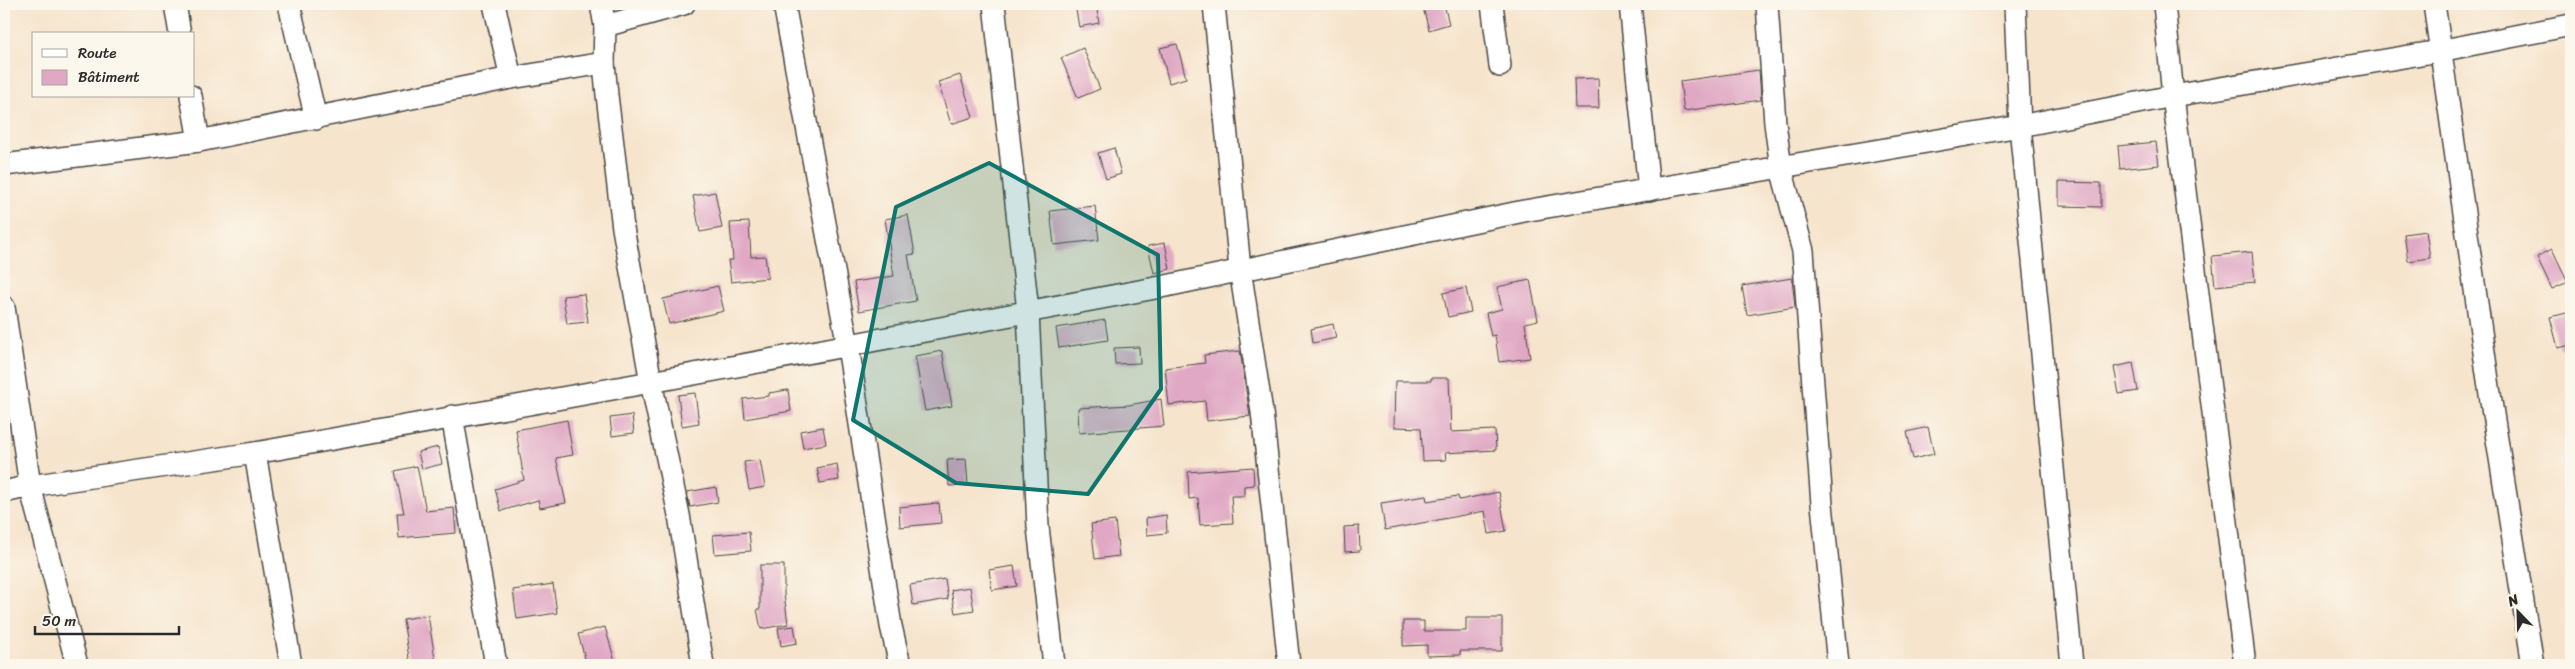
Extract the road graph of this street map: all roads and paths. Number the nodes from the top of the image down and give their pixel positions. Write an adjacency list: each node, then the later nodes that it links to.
1 (175, 4): 17 (street)
2 (289, 4): 24 (street)
3 (494, 4): 21 (street)
4 (601, 4): 15 (street)
5 (684, 4): 15 (street)
6 (784, 4): 33 (street)
7 (994, 4): 32 (street)
8 (1214, 4): 30 (street)
9 (1492, 4): 20 (street)
10 (1630, 4): 29 (street)
11 (1767, 4): 28 (street)
12 (2015, 4): 25 (street)
13 (2164, 4): 22 (street)
14 (2434, 4): 18 (street)
15 (604, 26): 19 (street)
16 (2570, 31): 18 (street)
17 (180, 32)
18 (2439, 51): 22 (street); 49 (street)
19 (604, 63): 21 (street); 34 (street)
20 (1500, 66)
21 (511, 78): 24 (street)
22 (2173, 96): 25 (street); 48 (street)
23 (191, 98): 26 (street)
24 (316, 119): 26 (street)
25 (2020, 126): 28 (street); 47 (street)
26 (199, 141): 27 (street)
27 (4, 165)
28 (1780, 168): 29 (street); 46 (street)
29 (1649, 190): 30 (street)
30 (1240, 269): 32 (street); 45 (street)
31 (4, 307): 37 (street)
32 (1028, 311): 33 (street); 44 (street)
33 (848, 346): 34 (street); 43 (street)
34 (651, 382): 35 (street); 42 (street)
35 (452, 416): 36 (street); 41 (street)
36 (255, 452): 37 (street); 40 (street)
37 (30, 486): 38 (street); 39 (street)
38 (4, 492)
39 (77, 665)
40 (291, 665)
41 (496, 665)
42 (703, 665)
43 (900, 665)
44 (1054, 665)
45 (1289, 665)
46 (1838, 665)
47 (2072, 665)
48 (2245, 665)
49 (2533, 665)

